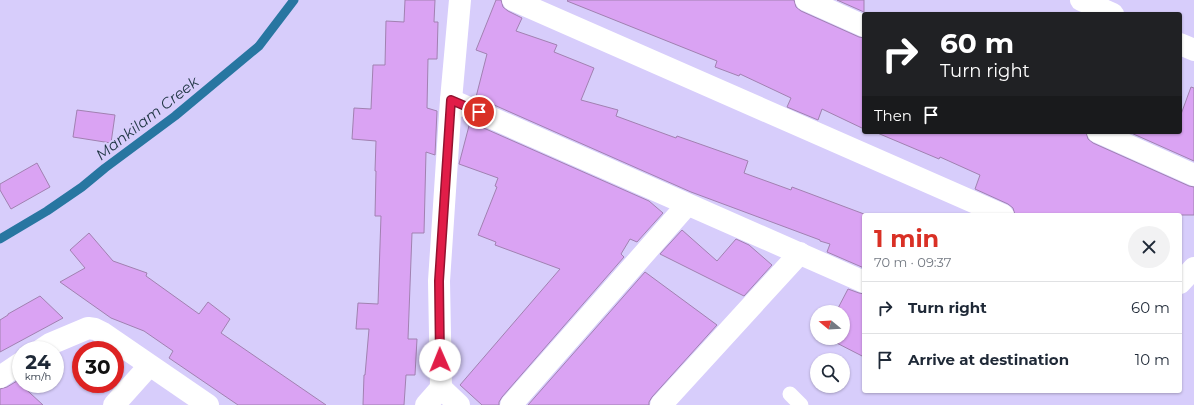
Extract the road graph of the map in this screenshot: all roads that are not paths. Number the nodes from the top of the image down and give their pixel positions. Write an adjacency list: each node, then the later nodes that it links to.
1 (460, 0): 9 (street)
2 (513, 0): 13 (street)
3 (806, 0): 6 (street)
4 (1081, 0): 5 (street)
5 (1108, 12)
6 (862, 25)
7 (1182, 45): 8 (street)
8 (1194, 50)
9 (451, 100): 12 (street); 22 (street)
10 (1102, 134): 11 (street)
11 (1194, 175)
12 (688, 205): 14 (street); 28 (street)
13 (998, 213)
14 (800, 253): 16 (street); 29 (street)
15 (1194, 268): 17 (street)
16 (862, 281)
17 (1182, 281)
18 (57, 341): 19 (street)
19 (149, 366): 24 (street); 25 (street)
20 (12, 369): 21 (street)
21 (0, 378)
22 (441, 388): 26 (street); 27 (street)
23 (790, 394): 30 (lane)
24 (114, 405)
25 (208, 405)
26 (426, 405)
27 (459, 405)
28 (511, 405)
29 (661, 405)
30 (801, 405)

